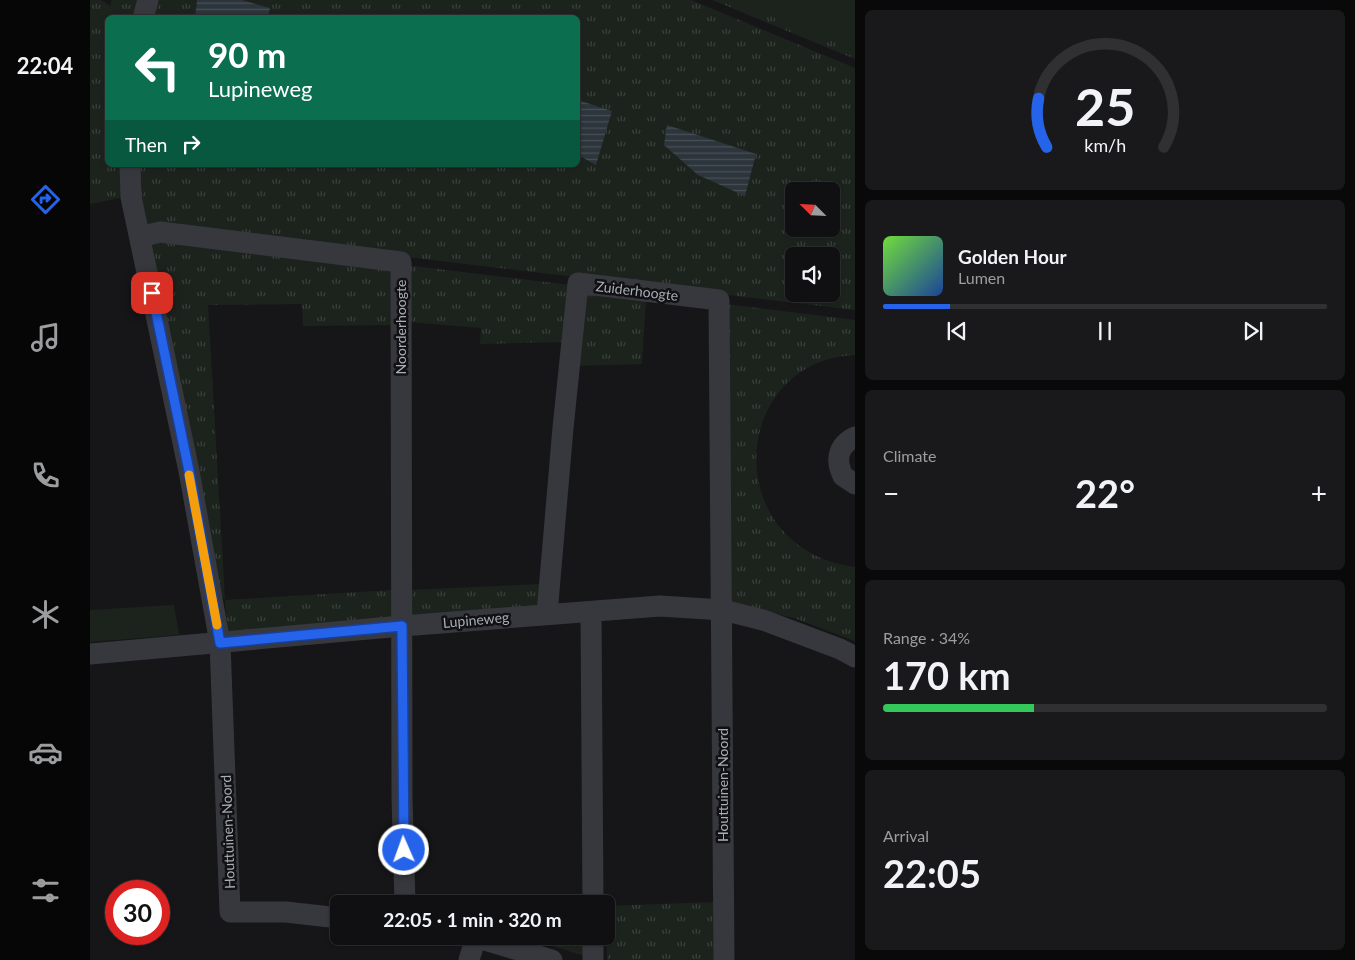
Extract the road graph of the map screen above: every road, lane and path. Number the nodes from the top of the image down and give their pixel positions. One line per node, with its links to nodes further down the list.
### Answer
1 (148, 0): 2 (street)
2 (144, 15)
3 (130, 167): 4 (street)
4 (140, 237): 10 (street, Noorderhoogte); 11 (street)
5 (855, 438): 6 (street)
6 (855, 484)
7 (723, 610): 8 (street, Lupineweg); 9 (street, Zuiderhoogte); 13 (street, Lupineweg); 23 (street, Houttuinen-Noord)
8 (591, 612): 9 (street, Lupineweg); 15 (street)
9 (547, 614): 10 (street, Lupineweg)
10 (402, 626): 11 (street, Lupineweg); 14 (street)
11 (220, 643): 12 (street, Lupineweg); 16 (street, Houttuinen-Noord)
12 (90, 654)
13 (855, 657)
14 (405, 895)
15 (593, 895)
16 (330, 917)
17 (472, 945): 20 (street)
18 (500, 945): 21 (street)
19 (593, 945): 22 (street)
20 (469, 960)
21 (552, 960)
22 (593, 960)
23 (724, 960)

